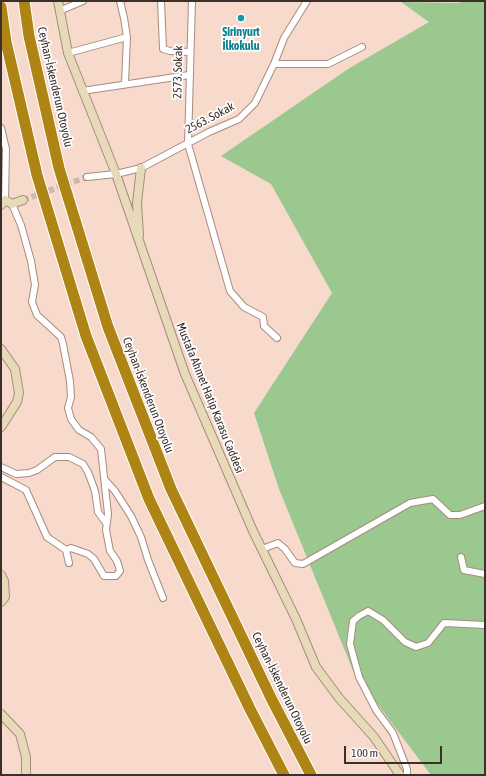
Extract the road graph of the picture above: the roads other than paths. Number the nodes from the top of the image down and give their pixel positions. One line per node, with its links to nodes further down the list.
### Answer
1 (24, 1): 47 (highway, Ceyhan-İskenderun Otoyolu)
2 (58, 1): 9 (street, Mustafa Ahmet Hatip Karasu Caddesi)
3 (83, 1): 9 (street)
4 (120, 1): 10 (street)
5 (161, 1): 12 (street)
6 (192, 1): 12 (street, 2573. Sokak)
7 (307, 1): 14 (street, 2563. Sokak)
8 (1, 7): 46 (highway)
9 (59, 11): 13 (street, Mustafa Ahmet Hatip Karasu Caddesi)
10 (127, 37): 13 (street); 16 (street)
11 (362, 47): 14 (street)
12 (189, 52): 15 (street, 2573. Sokak)
13 (68, 53): 17 (street, Mustafa Ahmet Hatip Karasu Caddesi)
14 (274, 64): 19 (street, 2563. Sokak)
15 (189, 75): 16 (street); 19 (street, 2573. Sokak)
16 (125, 83): 17 (street)
17 (82, 91): 21 (street, Mustafa Ahmet Hatip Karasu Caddesi)
18 (1, 128): 24 (street)
19 (188, 144): 20 (street, 2563. Sokak); 26 (street, 2573. Sokak)
20 (141, 168): 21 (street, 2563. Sokak); 25 (street)
21 (116, 174): 22 (street, 2563. Sokak); 25 (street, Mustafa Ahmet Hatip Karasu Caddesi)
22 (87, 177)
23 (23, 200): 24 (street)
24 (6, 203): 31 (street)
25 (141, 250): 34 (street, Mustafa Ahmet Hatip Karasu Caddesi)
26 (277, 338)
27 (1, 349): 28 (street)
28 (1, 427)
29 (1, 467): 33 (street)
30 (1, 477): 35 (street)
31 (105, 480): 33 (street); 40 (street)
32 (485, 506): 34 (street)
33 (106, 523): 35 (street)
34 (262, 549): 44 (street, Mustafa Ahmet Hatip Karasu Caddesi)
35 (66, 550): 37 (street)
36 (461, 557): 38 (street)
37 (69, 563)
38 (485, 574)
39 (1, 575): 41 (street)
40 (163, 598)
41 (1, 602)
42 (485, 625): 44 (street)
43 (1, 714): 45 (street)
44 (406, 774)
45 (26, 775)
46 (284, 775)
47 (311, 775)

